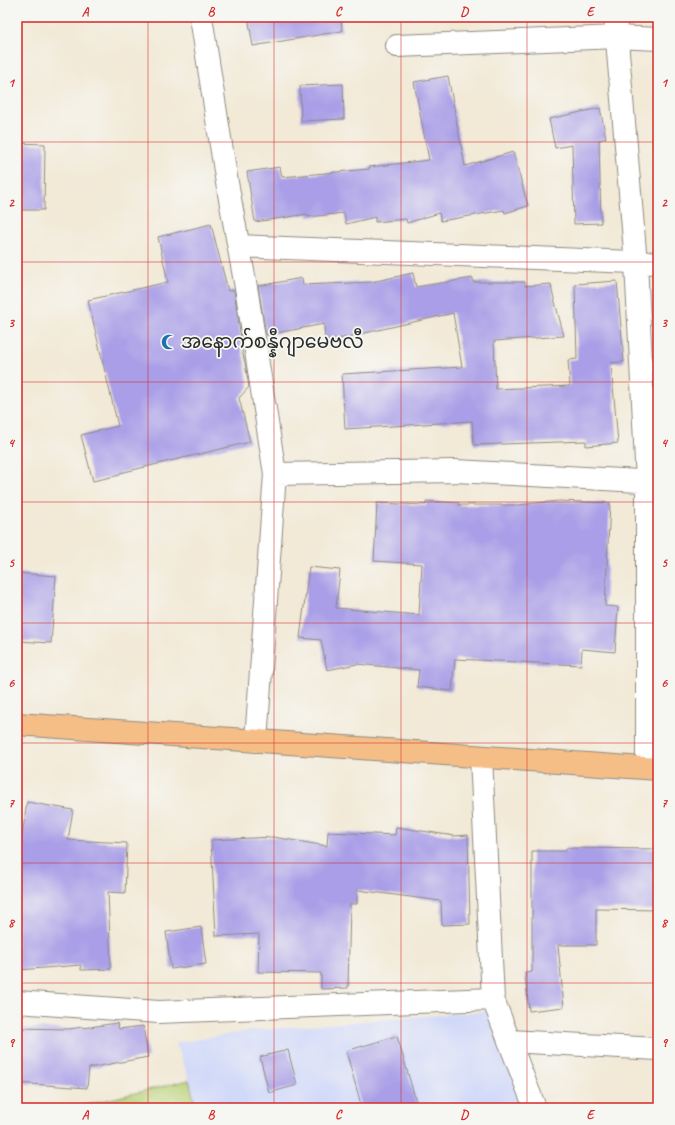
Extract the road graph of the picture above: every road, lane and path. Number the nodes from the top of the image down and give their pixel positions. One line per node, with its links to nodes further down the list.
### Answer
1 (201, 17): 5 (street)
2 (616, 27): 3 (street); 4 (street); 6 (street)
3 (658, 39)
4 (397, 46)
5 (239, 246): 6 (street); 8 (street)
6 (636, 263): 7 (street); 9 (street)
7 (658, 263)
8 (275, 474): 9 (street); 11 (street)
9 (652, 482): 13 (street)
10 (17, 724): 11 (main road)
11 (256, 741): 12 (main road)
12 (480, 757): 13 (main road); 14 (street)
13 (653, 768)
14 (493, 999): 15 (street); 16 (street)
15 (17, 1002)
16 (509, 1040): 17 (street); 18 (street)
17 (658, 1049)
18 (535, 1108)

